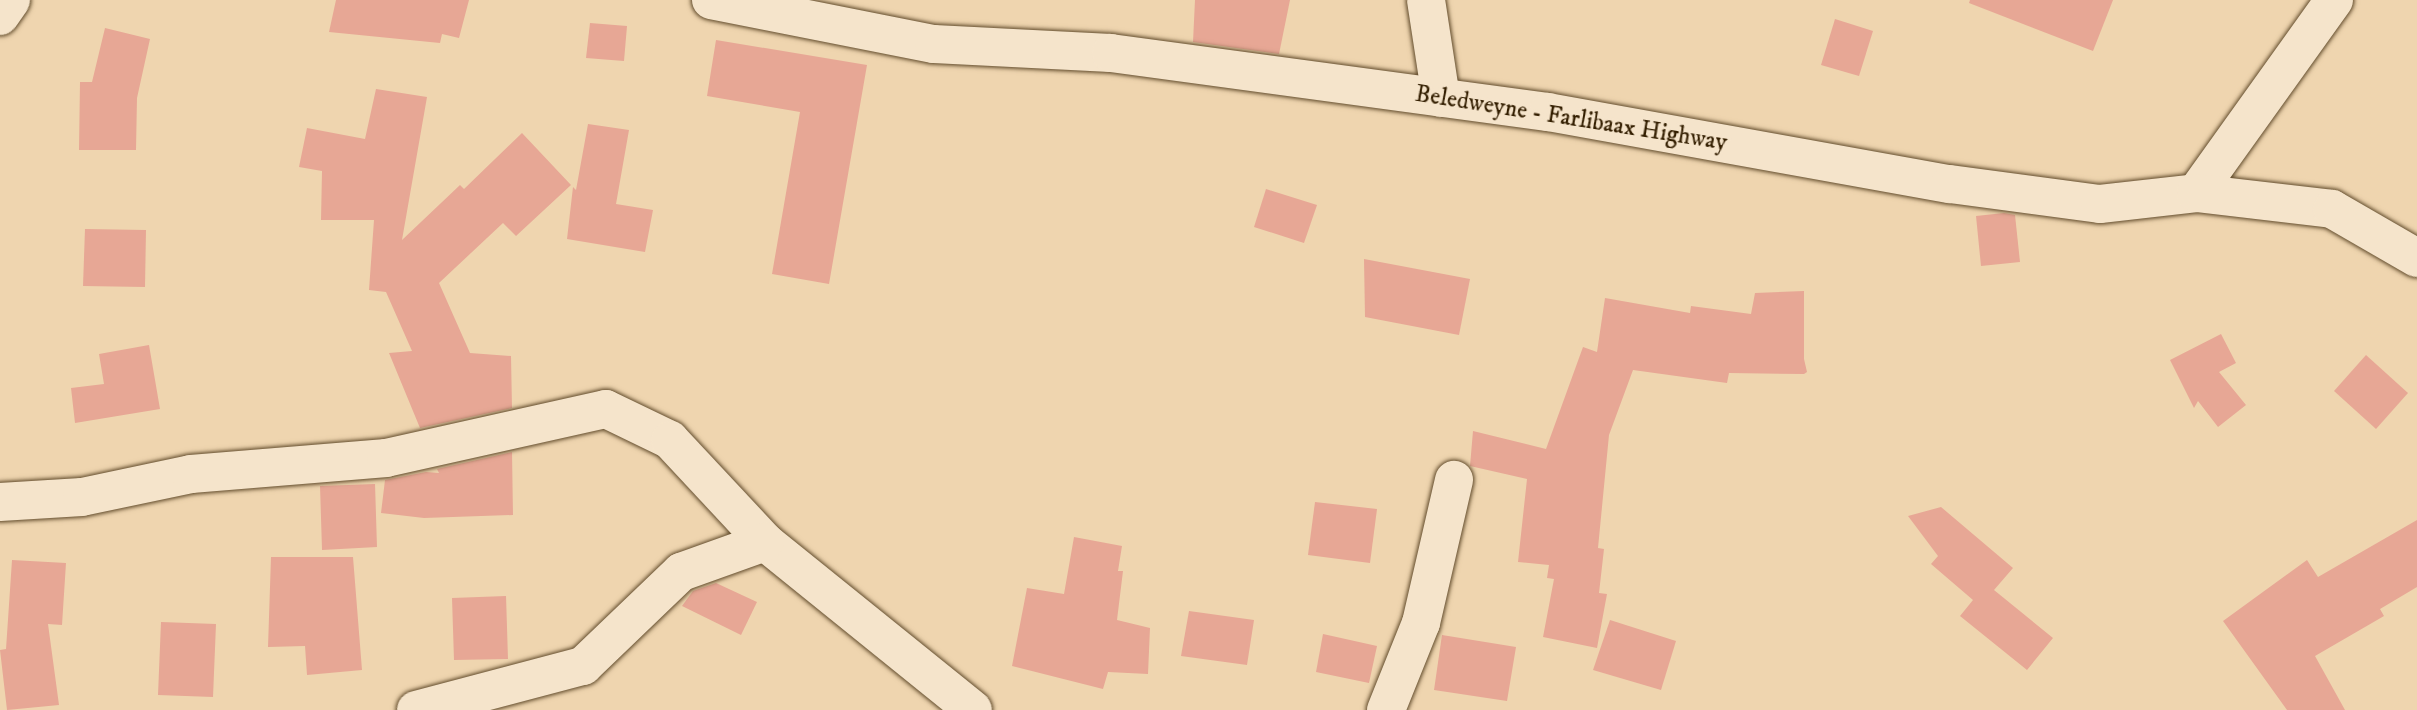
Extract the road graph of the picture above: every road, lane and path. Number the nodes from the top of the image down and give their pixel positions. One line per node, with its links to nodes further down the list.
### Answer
1 (11, 0): 5 (street)
2 (711, 0): 6 (street, Beledweyne - Farlibaax Highway)
3 (1426, 0): 6 (street)
4 (2334, 0): 7 (street)
5 (0, 16)
6 (1441, 98): 7 (street, Beledweyne - Farlibaax Highway)
7 (2196, 193): 8 (street, Beledweyne - Farlibaax Highway)
8 (2417, 258)
9 (1454, 480): 14 (street)
10 (0, 502): 11 (street)
11 (765, 542): 12 (street); 13 (street)
12 (416, 710)
13 (973, 710)
14 (1386, 710)

